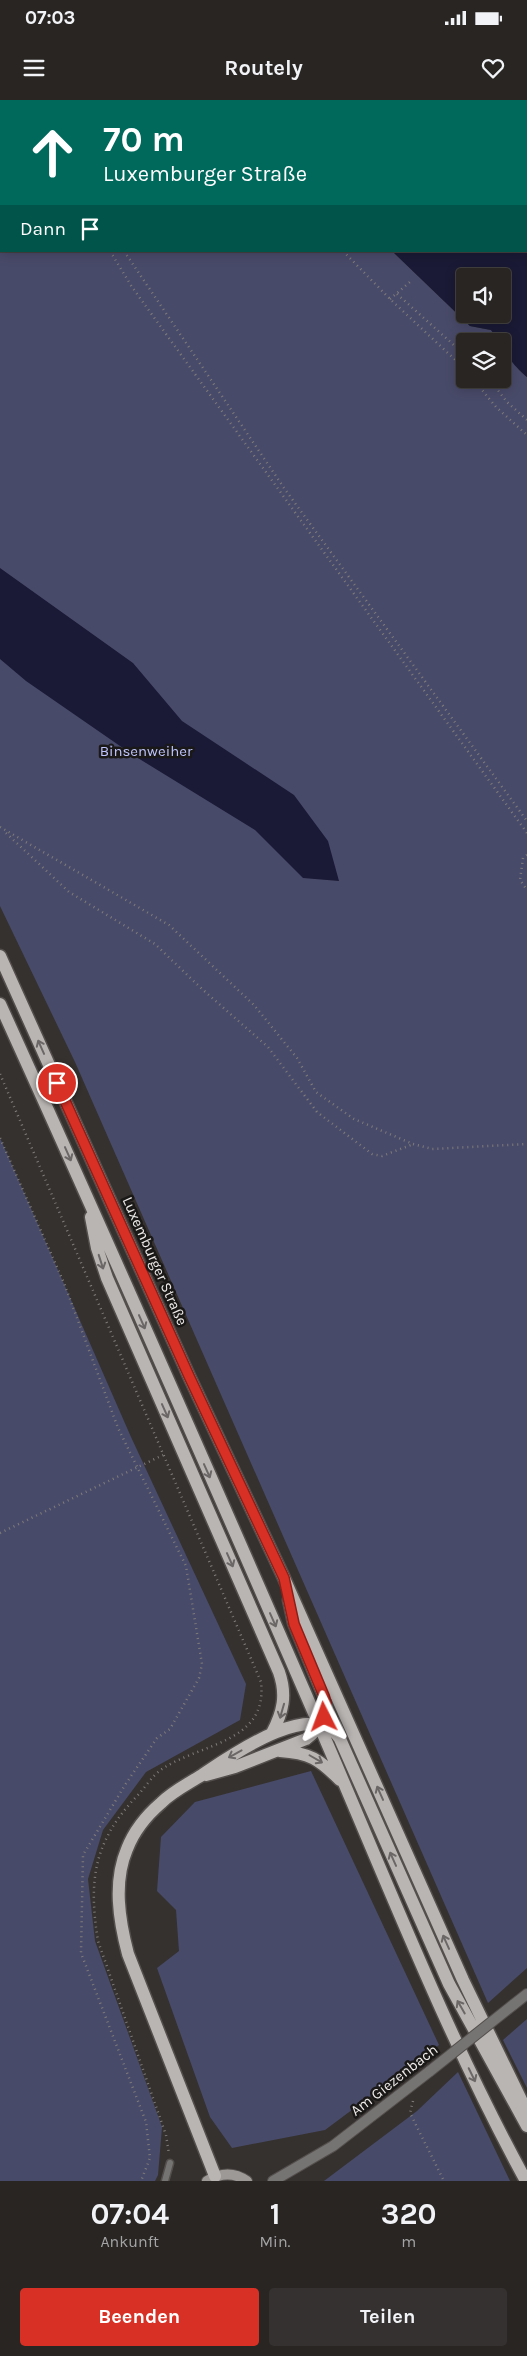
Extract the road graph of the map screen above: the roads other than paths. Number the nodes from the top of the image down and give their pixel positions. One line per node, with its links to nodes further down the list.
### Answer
1 (0, 956): 4 (main road, Luxemburger Straße, one-way to 1)
2 (0, 1004): 3 (main road, one-way to 3)
3 (87, 1197): 5 (main road, one-way to 5); 6 (main road, one-way to 6)
4 (284, 1578): 5 (main road); 11 (main road, one-way to 4)
5 (320, 1725): 6 (main road); 7 (main road); 9 (main road); 12 (main road, one-way to 5)
6 (272, 1733): 8 (main road, one-way to 8)
7 (277, 1751): 8 (main road); 9 (main road, one-way to 9)
8 (200, 1776): 14 (main road)
9 (346, 1786): 18 (main road, one-way to 18)
10 (527, 1994): 17 (street, Am Giezenbach, bridge)
11 (527, 2112)
12 (527, 2126)
13 (170, 2163): 15 (lane)
14 (211, 2178): 16 (main road)
15 (165, 2181)
16 (247, 2181)
17 (273, 2181)
18 (526, 2181)

